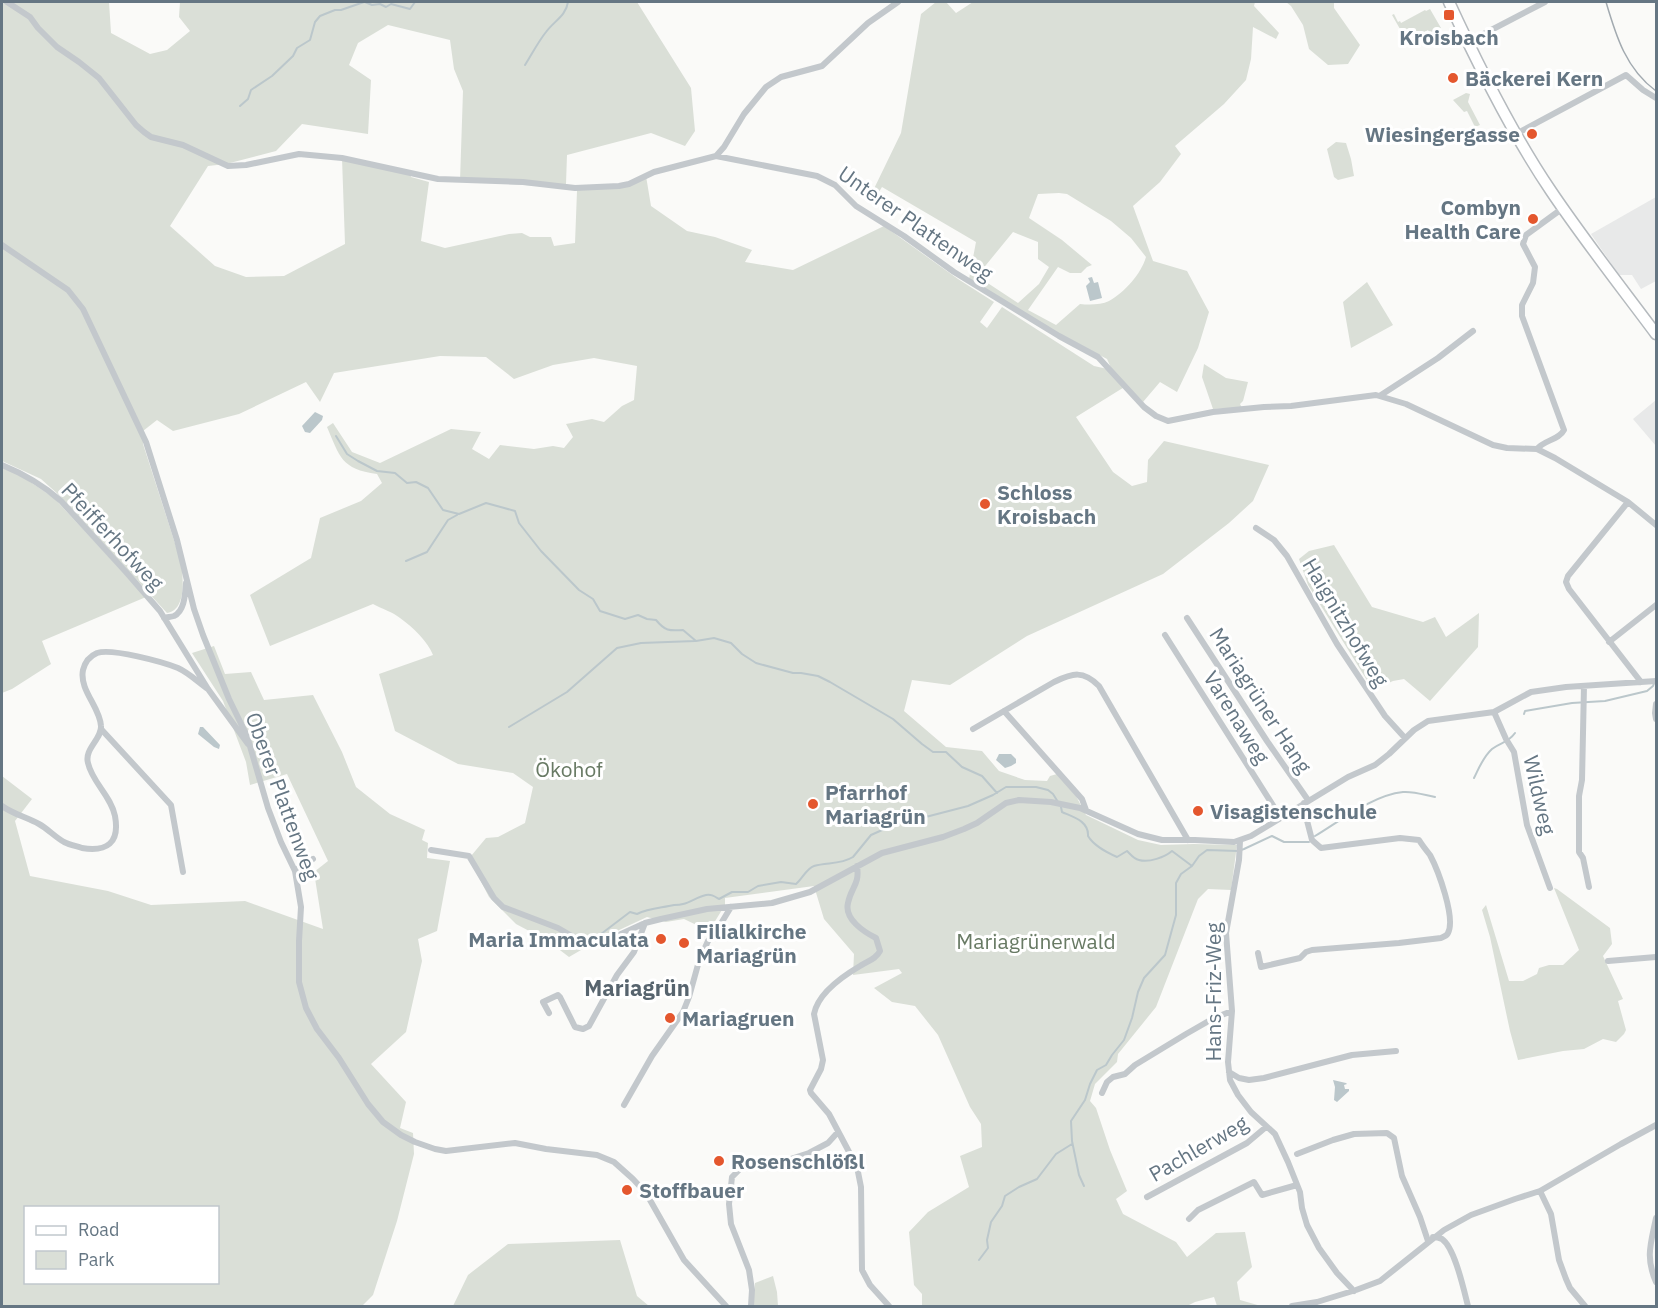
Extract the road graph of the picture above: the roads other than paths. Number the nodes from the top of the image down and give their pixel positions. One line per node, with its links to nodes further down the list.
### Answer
1 (7, 2): 8 (street, Unterer Plattenweg)
2 (898, 2): 8 (street)
3 (1449, 2): 5 (main road)
4 (1545, 2): 5 (street)
5 (1468, 40): 7 (main road)
6 (1656, 98): 7 (street)
7 (1516, 134): 9 (main road)
8 (716, 156): 13 (street, Unterer Plattenweg)
9 (1563, 208): 12 (main road); 14 (street)
10 (2, 246): 19 (street, Oberer Plattenweg)
11 (1473, 331): 13 (street)
12 (1656, 334)
13 (1381, 395): 14 (street, Unterer Plattenweg)
14 (1537, 449): 16 (street, Unterer Plattenweg)
15 (2, 465): 21 (street, Pfeifferhofweg)
16 (1628, 502): 17 (street, Unterer Plattenweg); 24 (street)
17 (1656, 525)
18 (1256, 528): 35 (street, Haignitzhofweg)
19 (187, 577): 21 (street, Pfeifferhofweg); 36 (street, Oberer Plattenweg)
20 (1656, 605): 24 (street)
21 (164, 618): 28 (street, Pfeifferhofweg)
22 (1187, 618): 37 (street, Mariagrüner Hang)
23 (1165, 635): 40 (street, Varenaweg)
24 (1610, 642): 26 (street)
25 (1654, 681): 26 (street)
26 (1641, 682): 27 (street)
27 (1584, 686): 31 (street); 48 (street)
28 (208, 689): 33 (street); 36 (street, Pfeifferhofweg)
29 (1656, 704): 32 (street)
30 (1004, 711): 34 (street); 39 (street); 41 (street)
31 (1494, 712): 35 (street); 49 (street, Wildweg)
32 (1656, 718)
33 (101, 729): 38 (street); 47 (street)
34 (973, 729)
35 (1405, 738): 37 (street)
36 (250, 747): 46 (street, Oberer Plattenweg)
37 (1306, 802): 40 (street); 52 (street)
38 (2, 806)
39 (1086, 810): 41 (street); 45 (street)
40 (1281, 818): 42 (street)
41 (1188, 840): 42 (street)
42 (1240, 846): 55 (street, Hans-Friz-Weg)
43 (431, 850): 51 (street)
44 (313, 859): 46 (street)
45 (857, 867): 50 (street); 63 (street)
46 (295, 871): 73 (street, Oberer Plattenweg)
47 (183, 872)
48 (1589, 887)
49 (1550, 888)
50 (731, 907): 51 (street); 60 (street)
51 (645, 924): 56 (street)
52 (1258, 953)
53 (1656, 957): 54 (street)
54 (1608, 961)
55 (1232, 1011): 58 (street, Hans-Friz-Weg); 59 (street)
56 (549, 1013)
57 (1396, 1051): 58 (street, Hans-Friz-Weg)
58 (1229, 1072): 62 (street, Hans-Friz-Weg)
59 (1102, 1094)
60 (624, 1105)
61 (1656, 1125): 66 (street)
62 (1266, 1126): 65 (street, Hans-Friz-Weg); 67 (street, Pachlerweg)
63 (838, 1132): 74 (street); 75 (street)
64 (1297, 1154): 70 (street)
65 (1297, 1185): 69 (street); 72 (street, Hans-Friz-Weg)
66 (1540, 1191): 70 (street); 78 (street)
67 (1147, 1197)
68 (1656, 1218): 71 (street)
69 (1189, 1219)
70 (1430, 1239): 72 (street); 77 (street)
71 (1656, 1282)
72 (1354, 1291): 76 (street)
73 (726, 1306)
74 (751, 1306)
75 (889, 1306)
76 (1292, 1306)
77 (1468, 1306)
78 (1585, 1306)

